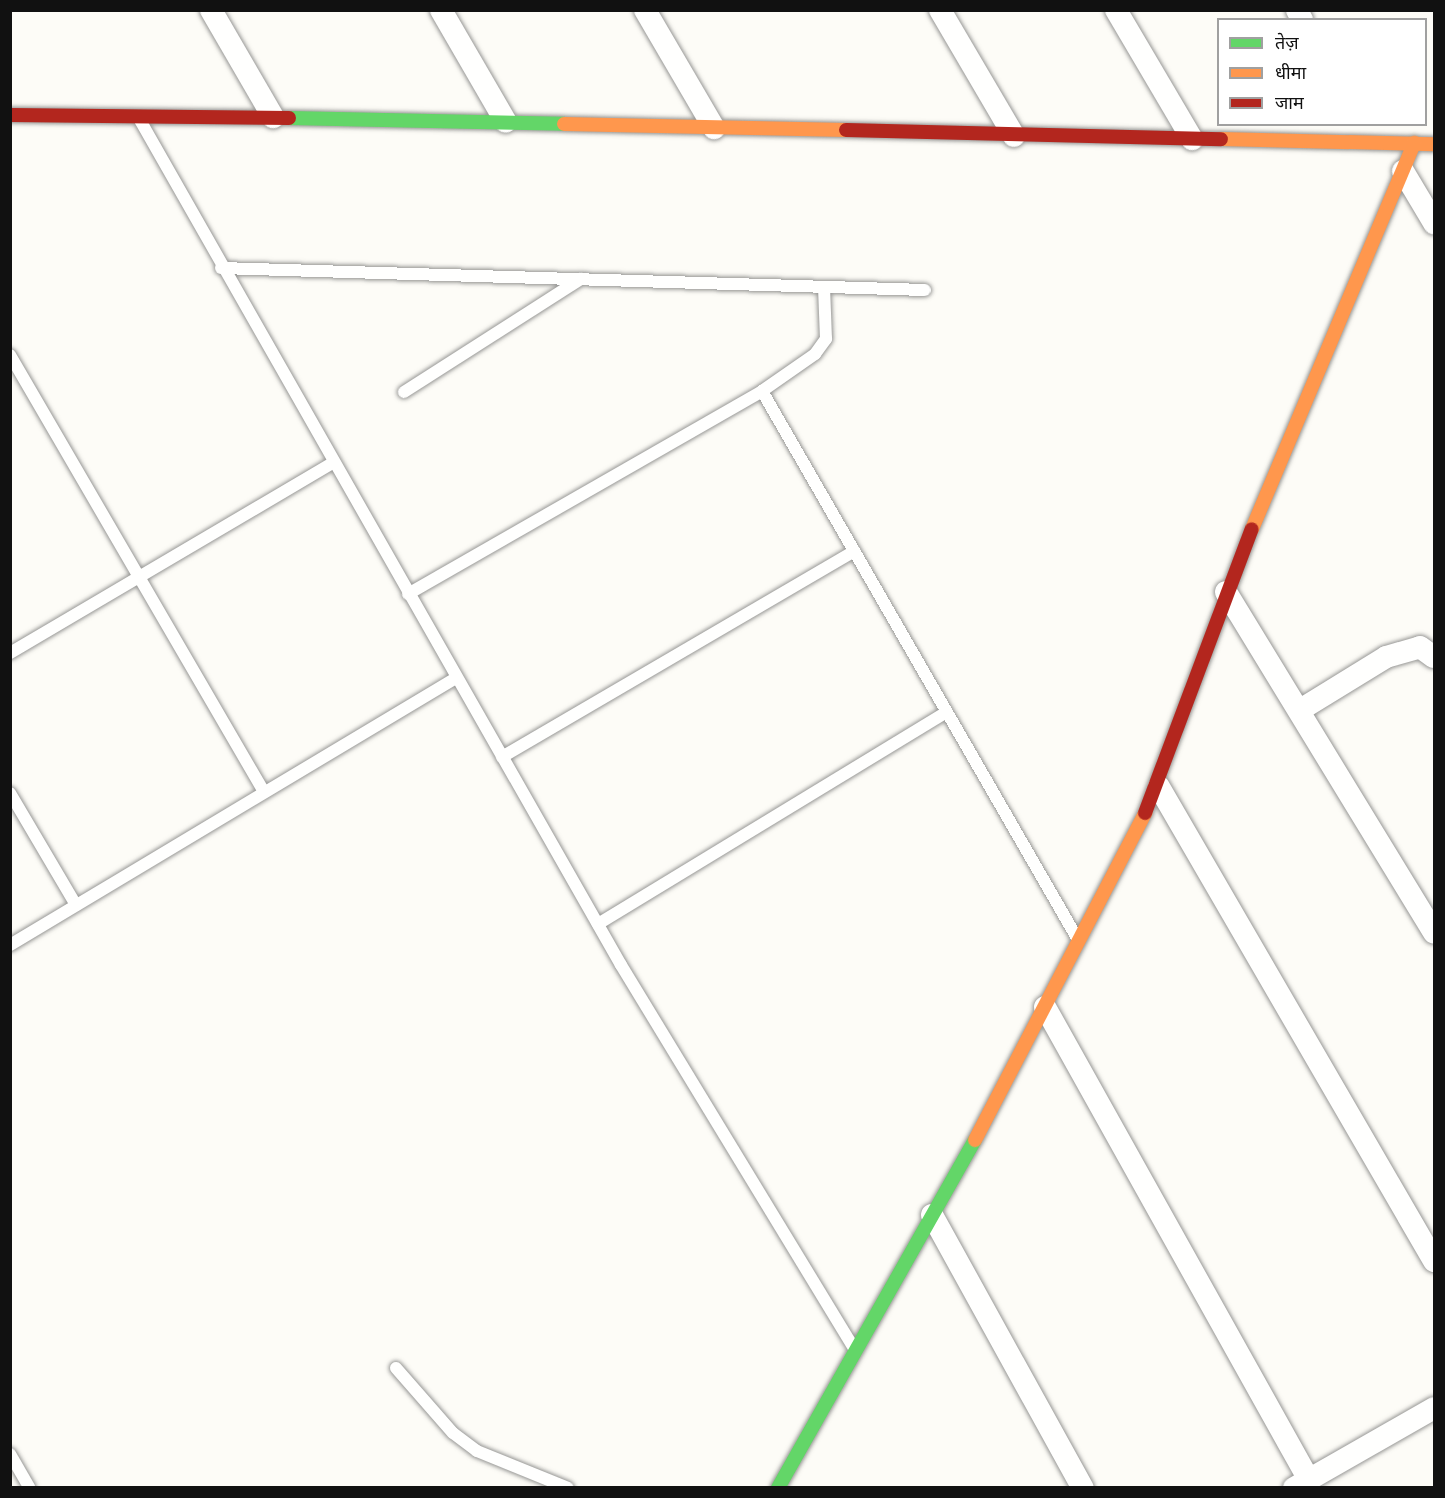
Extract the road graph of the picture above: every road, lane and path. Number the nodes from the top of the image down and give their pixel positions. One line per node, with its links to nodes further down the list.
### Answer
1 (211, 10): 8 (street)
2 (441, 10): 9 (street)
3 (645, 10): 10 (street)
4 (940, 10): 12 (street)
5 (1116, 10): 13 (street)
6 (10, 115): 7 (street)
7 (138, 116): 8 (street); 18 (lane)
8 (273, 117): 9 (street)
9 (506, 122): 10 (street)
10 (714, 128): 12 (street)
11 (1370, 134): 13 (street); 14 (street)
12 (1014, 136): 13 (street)
13 (1192, 139)
14 (1414, 143): 15 (street); 16 (street)
15 (1434, 144)
16 (1403, 171): 17 (street); 28 (street)
17 (1434, 224)
18 (221, 268): 19 (lane); 25 (lane)
19 (581, 279): 20 (lane); 24 (lane)
20 (824, 287): 21 (lane); 23 (lane)
21 (925, 290)
22 (10, 355): 27 (lane)
23 (762, 391): 26 (lane); 29 (lane)
24 (404, 392)
25 (332, 462): 27 (lane); 29 (lane)
26 (854, 551): 34 (lane); 35 (lane)
27 (139, 577): 30 (lane); 37 (lane)
28 (1226, 592): 33 (street); 36 (street)
29 (408, 594): 32 (lane)
30 (10, 653)
31 (1434, 657): 33 (street)
32 (456, 678): 35 (lane); 37 (lane)
33 (1300, 710): 41 (street)
34 (947, 712): 40 (lane); 42 (lane)
35 (502, 757): 40 (lane)
36 (1159, 787): 42 (street); 46 (street)
37 (264, 792): 39 (lane)
38 (10, 793): 39 (lane)
39 (76, 905): 43 (lane)
40 (597, 924): 47 (lane)
41 (1434, 933)
42 (1079, 942): 44 (street)
43 (10, 945)
44 (1045, 1006): 45 (street); 51 (street)
45 (932, 1215): 47 (street); 55 (street)
46 (1434, 1261)
47 (855, 1352): 54 (street)
48 (396, 1368): 53 (lane)
49 (1434, 1408): 51 (street)
50 (10, 1454): 52 (lane)
51 (1302, 1484)
52 (30, 1488)
53 (568, 1488)
54 (778, 1488)
55 (1083, 1488)

